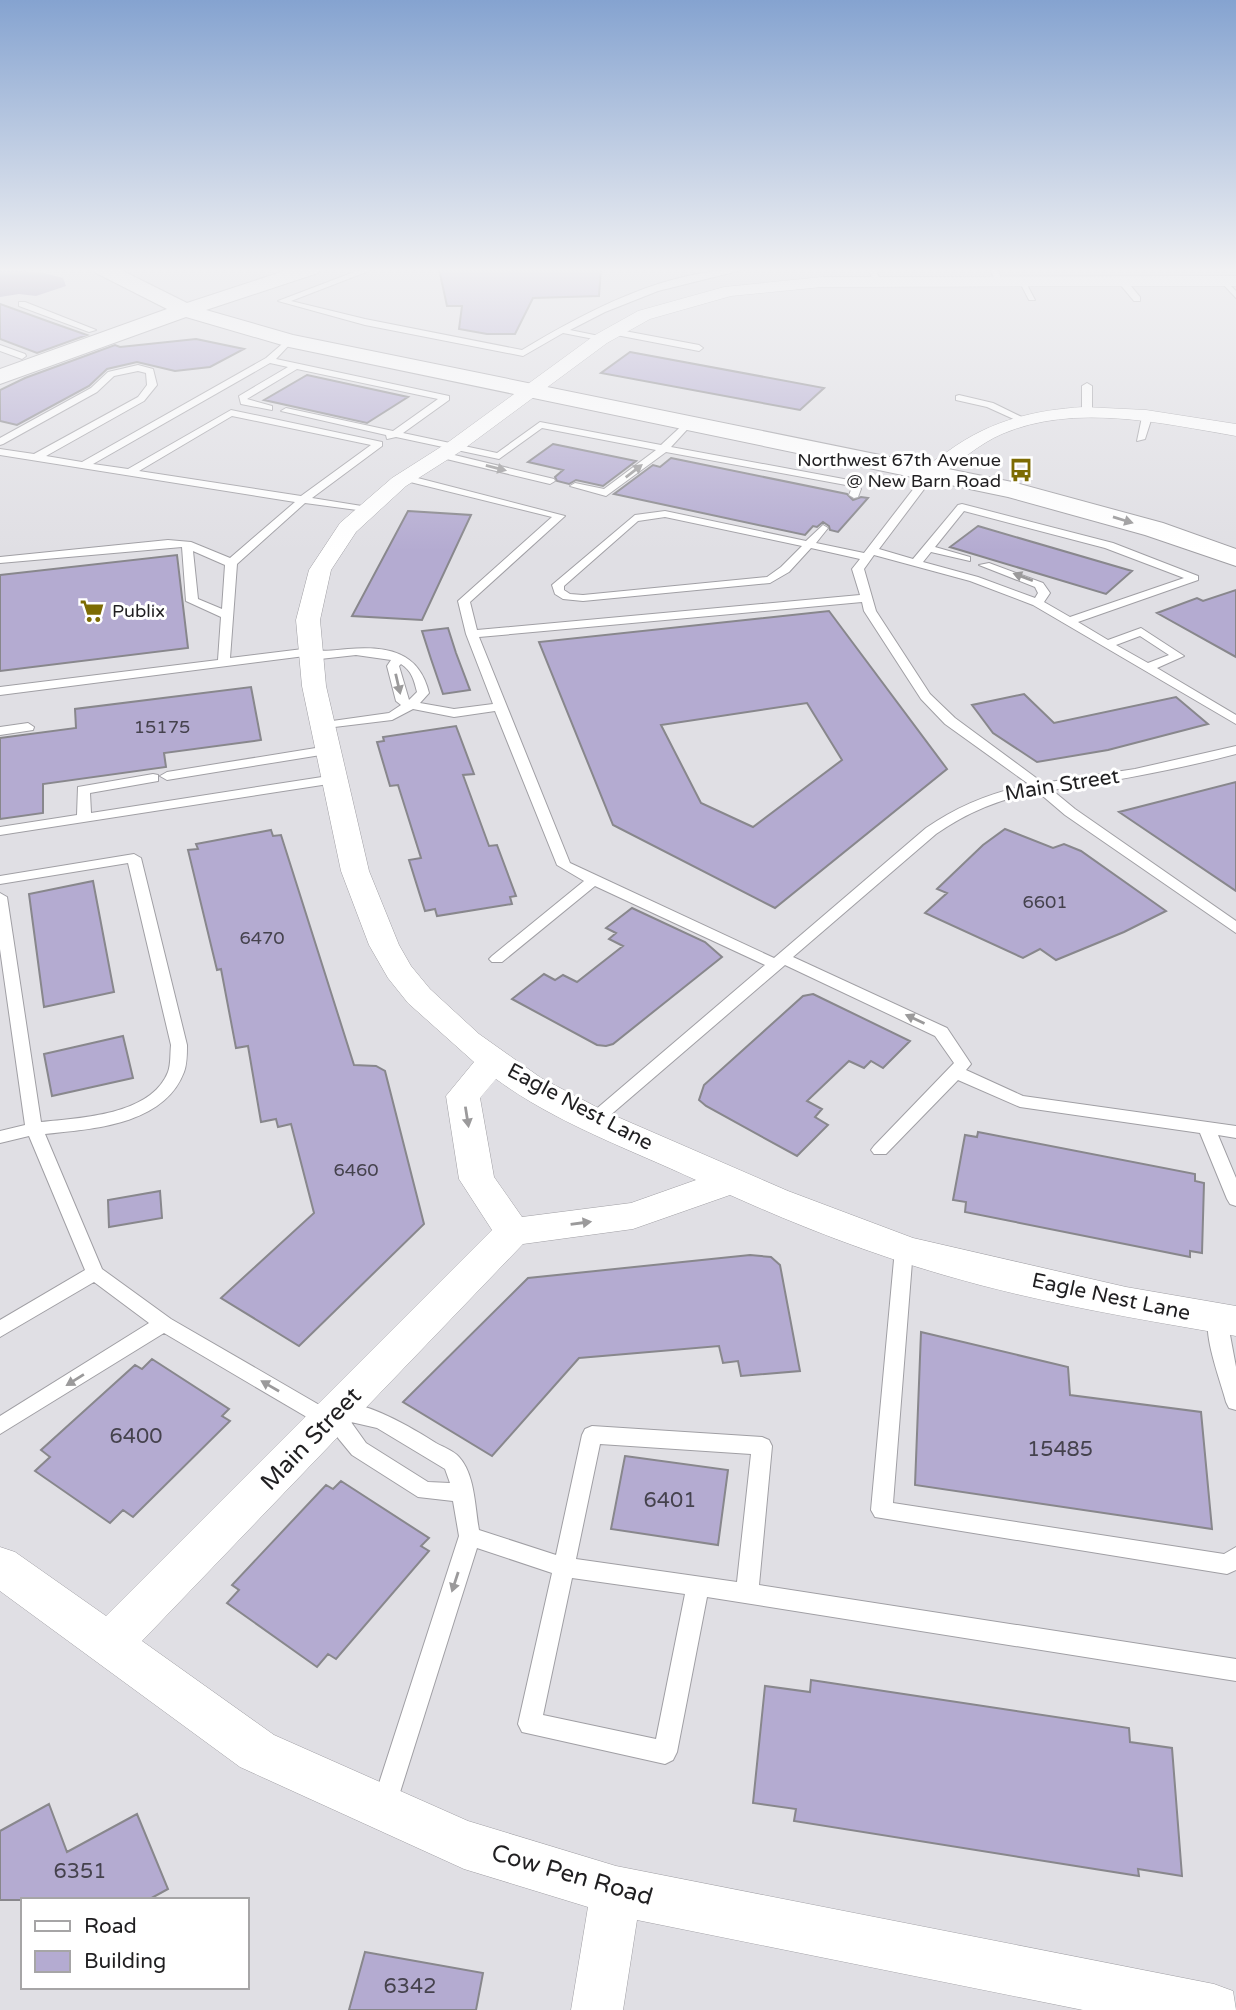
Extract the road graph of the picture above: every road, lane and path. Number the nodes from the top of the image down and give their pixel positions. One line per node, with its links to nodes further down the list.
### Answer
1 (35, 363): 8 (main road)
2 (264, 363): 27 (lane)
3 (285, 363): 7 (lane)
4 (416, 363): 9 (main road)
5 (449, 363): 9 (main road)
6 (569, 363): 9 (street, Eagle Nest Lane)
7 (297, 365): 12 (lane); 19 (lane)
8 (0, 377)
9 (539, 384): 17 (main road); 24 (street, Eagle Nest Lane); 28 (main road)
10 (1087, 386): 14 (lane)
11 (959, 398): 16 (lane)
12 (269, 408)
13 (286, 411): 19 (lane)
14 (1087, 413): 15 (street); 16 (street)
15 (1147, 417): 18 (street); 20 (lane)
16 (1023, 420): 28 (street)
17 (689, 422): 23 (lane); 28 (main road)
18 (1236, 430)
19 (393, 435): 22 (lane); 24 (lane)
20 (1140, 439)
21 (0, 442): 26 (lane)
22 (379, 444): 29 (lane); 34 (lane)
23 (663, 449): 24 (lane); 32 (lane, one-way to 23); 33 (lane)
24 (448, 451): 30 (street, Eagle Nest Lane); 31 (lane, one-way to 31)
25 (0, 452): 26 (lane)
26 (37, 457): 27 (lane)
27 (85, 464): 29 (lane)
28 (941, 466): 37 (main road); 41 (lane); 42 (main road, one-way to 42)
29 (132, 471): 34 (lane)
30 (406, 478): 35 (street, Eagle Nest Lane); 52 (lane)
31 (550, 481)
32 (575, 486)
33 (854, 495)
34 (303, 500): 35 (lane); 45 (lane)
35 (368, 510): 54 (street, Eagle Nest Lane)
36 (823, 528): 39 (lane)
37 (1236, 536)
38 (187, 544): 44 (lane); 45 (lane); 50 (lane)
39 (808, 545): 39 (lane); 41 (lane)
40 (928, 548): 43 (lane); 46 (lane); 51 (lane)
41 (869, 554): 46 (lane); 48 (lane)
42 (1236, 558)
43 (967, 559)
44 (0, 560)
45 (231, 562): 50 (lane)
46 (916, 563): 49 (lane)
47 (985, 565): 49 (lane, one-way to 47)
48 (864, 598): 52 (lane); 67 (lane)
49 (1037, 603): 51 (lane)
50 (227, 615): 56 (lane)
51 (1070, 621): 53 (lane)
52 (472, 634): 60 (lane)
53 (1107, 644): 57 (lane); 57 (lane)
54 (311, 654): 55 (lane); 56 (lane); 64 (street, Eagle Nest Lane)
55 (399, 659): 59 (lane, one-way to 59); 59 (lane)
56 (223, 664): 58 (lane)
57 (1147, 668): 61 (lane)
58 (0, 691)
59 (411, 705): 60 (lane); 64 (lane)
60 (500, 707): 71 (lane)
61 (1236, 720)
62 (28, 727): 63 (lane)
63 (0, 731)
64 (326, 738): 66 (street, Eagle Nest Lane); 68 (lane)
65 (1236, 750): 67 (lane, Main Street)
66 (335, 779): 68 (lane); 76 (street, Eagle Nest Lane)
67 (1041, 788): 73 (lane); 75 (lane, Main Street)
68 (84, 819): 69 (lane)
69 (0, 831)
70 (0, 880): 80 (lane)
71 (594, 880): 74 (lane); 75 (lane)
72 (0, 897): 80 (lane)
73 (1236, 928)
74 (497, 959)
75 (780, 962): 77 (lane, one-way to 75); 78 (lane, Main Street)
76 (493, 1061): 78 (street, Eagle Nest Lane); 86 (street, one-way to 86)
77 (959, 1068): 79 (lane); 83 (lane)
78 (594, 1119): 84 (street, Eagle Nest Lane)
79 (1206, 1127): 81 (lane); 85 (lane)
80 (34, 1129): 82 (lane); 88 (lane)
81 (1236, 1132)
82 (0, 1137)
83 (880, 1150)
84 (731, 1181): 86 (street, one-way to 84); 87 (street, Eagle Nest Lane)
85 (1236, 1199)
86 (513, 1232): 93 (street, Main Street)
87 (904, 1249): 89 (street, Eagle Nest Lane); 97 (lane)
88 (95, 1273): 90 (lane); 91 (lane)
89 (1226, 1320): 92 (lane)
90 (164, 1324): 93 (lane, one-way to 90); 94 (lane, one-way to 94)
91 (0, 1329)
92 (1236, 1402)
93 (333, 1416): 95 (lane); 95 (lane); 102 (street, Main Street)
94 (0, 1426)
95 (462, 1492): 96 (lane)
96 (470, 1536): 99 (lane); 104 (lane, one-way to 104)
97 (1236, 1557)
98 (0, 1566): 102 (street, Cow Pen Road)
99 (563, 1567): 100 (lane); 100 (lane); 101 (lane)
100 (698, 1586): 101 (lane)
101 (747, 1593): 103 (lane)
102 (108, 1645): 104 (street, Cow Pen Road)
103 (1236, 1670)
104 (383, 1808): 105 (street, Cow Pen Road)
105 (616, 1891): 106 (street); 107 (street, Cow Pen Road)
106 (597, 2010)
107 (1214, 2010)

